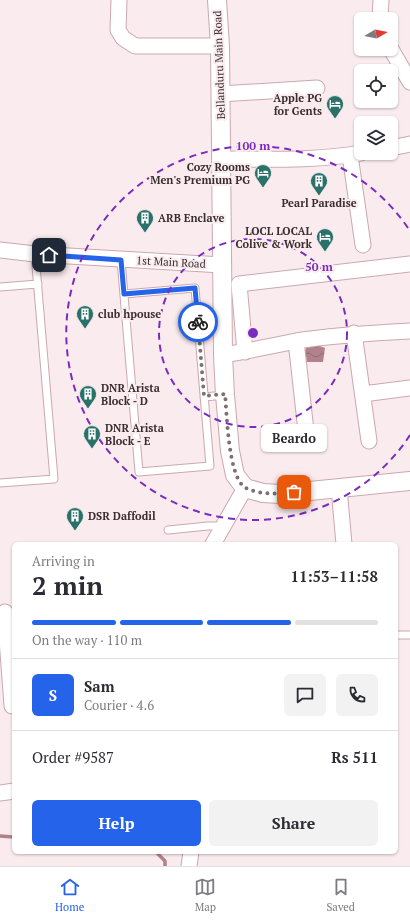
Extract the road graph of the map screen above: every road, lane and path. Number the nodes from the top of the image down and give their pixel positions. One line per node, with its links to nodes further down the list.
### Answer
1 (119, 0): 5 (street)
2 (216, 0): 5 (street, Bellanduru Main Road)
3 (381, 0): 4 (street)
4 (380, 12)
5 (220, 46): 9 (street, Bellanduru Main Road)
6 (395, 56): 7 (street)
7 (410, 82)
8 (317, 88): 9 (street)
9 (220, 94): 13 (street, Bellanduru Main Road)
10 (410, 144): 11 (street)
11 (398, 147)
12 (354, 154): 13 (street)
13 (222, 159): 20 (street, Bellanduru Main Road)
14 (355, 160): 15 (street)
15 (362, 245)
16 (0, 250): 17 (street, 1st Main Road)
17 (35, 254): 18 (street, 1st Main Road); 21 (lane)
18 (121, 260): 20 (street, 1st Main Road); 23 (lane)
19 (410, 264): 27 (street)
20 (222, 265): 28 (street, Bellanduru Main Road)
21 (38, 284): 22 (lane); 36 (lane)
22 (0, 287)
23 (124, 294): 32 (lane); 32 (lane)
24 (410, 331): 25 (street)
25 (354, 333): 26 (street); 31 (street)
26 (296, 341): 27 (street); 33 (street)
27 (244, 352): 28 (street)
28 (223, 355): 30 (street, Bellanduru Main Road)
29 (410, 388): 31 (street)
30 (225, 394): 32 (lane); 37 (street, Bellanduru Main Road)
31 (363, 394): 34 (street)
32 (204, 396)
33 (307, 440)
34 (369, 440)
35 (410, 481): 38 (street)
36 (0, 483)
37 (245, 488): 38 (street); 39 (street)
38 (339, 488): 42 (street)
39 (223, 526): 40 (lane); 41 (street)
40 (168, 530)
41 (214, 542)
42 (344, 542)
43 (6, 612): 46 (street)
44 (398, 635): 45 (lane)
45 (410, 635)
46 (12, 706)
47 (12, 791): 48 (street)
48 (0, 792)
49 (191, 854): 50 (street)
50 (189, 866)

